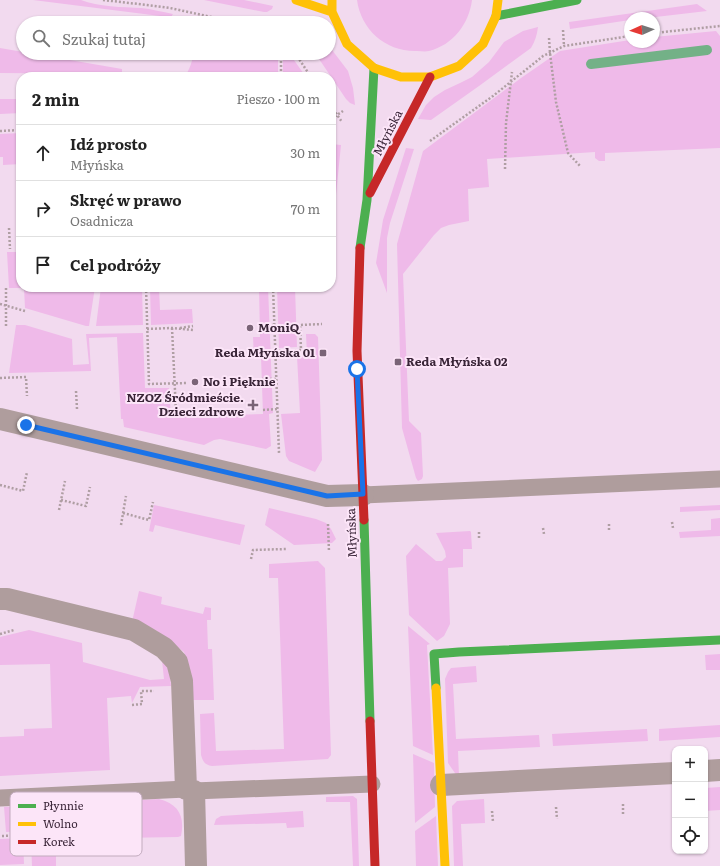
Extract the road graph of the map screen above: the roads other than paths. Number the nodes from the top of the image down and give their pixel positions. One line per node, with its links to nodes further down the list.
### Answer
1 (296, 0): 5 (street)
2 (332, 0): 5 (street)
3 (498, 0): 7 (street)
4 (577, 0): 7 (street)
5 (332, 12): 6 (street)
6 (334, 16)
7 (496, 16): 10 (street)
8 (336, 21): 9 (street)
9 (374, 68): 10 (street); 11 (street, Młyńska)
10 (430, 77): 11 (street, Młyńska)
11 (367, 200): 14 (street, Młyńska)
12 (0, 419): 14 (street)
13 (720, 479): 14 (lane)
14 (363, 494): 20 (street, Młyńska)
15 (0, 599): 22 (street)
16 (720, 640): 21 (street)
17 (720, 770): 18 (street)
18 (708, 771)
19 (672, 773): 21 (street)
20 (372, 784): 22 (lane); 27 (street, Młyńska)
21 (441, 785): 28 (street)
22 (190, 790): 23 (lane); 26 (street)
23 (142, 792)
24 (0, 798): 25 (lane)
25 (10, 798)
26 (196, 866)
27 (375, 866)
28 (446, 866)

